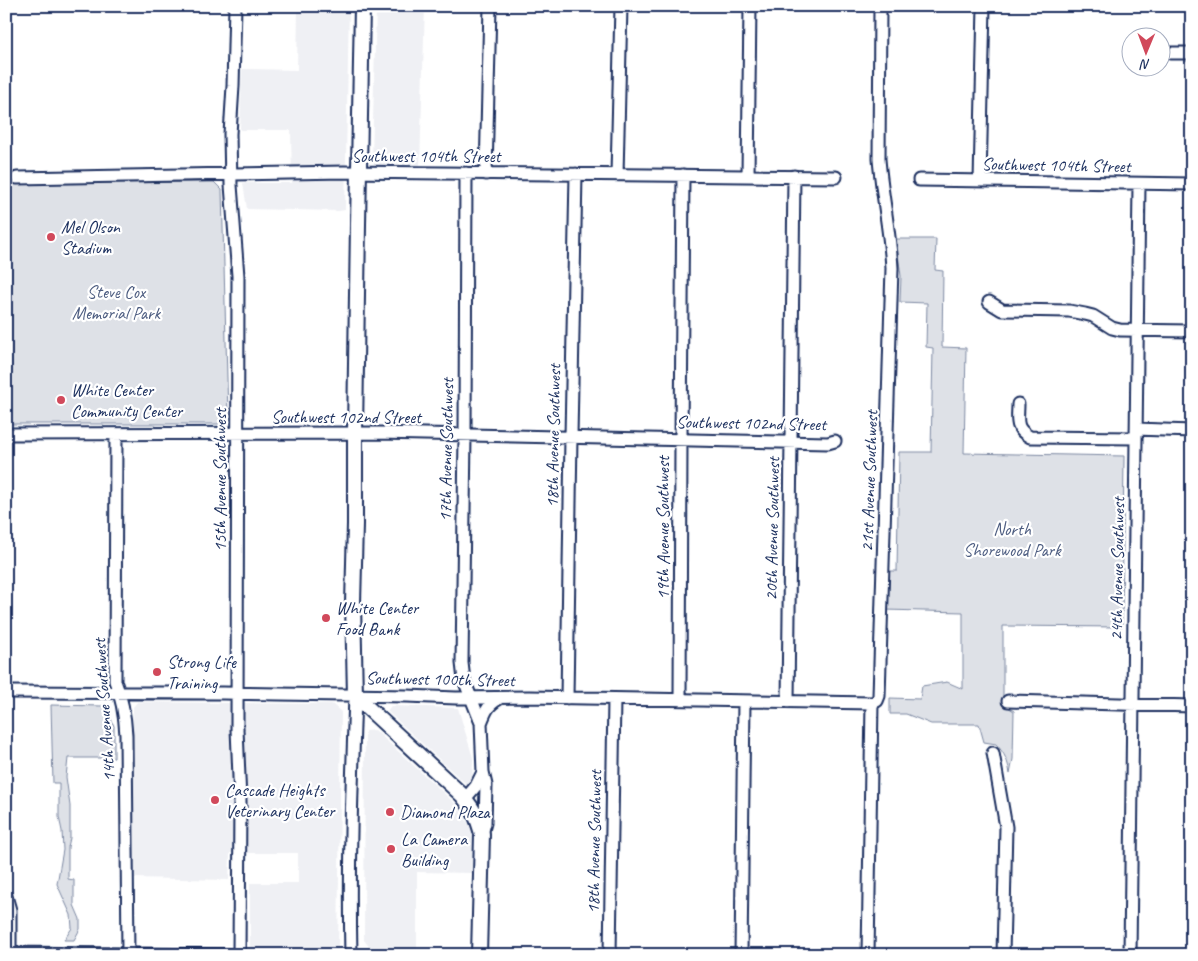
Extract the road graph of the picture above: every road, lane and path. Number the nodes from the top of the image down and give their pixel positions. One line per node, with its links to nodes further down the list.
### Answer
1 (235, 6): 12 (street, 15th Avenue Southwest)
2 (362, 6): 10 (main road)
3 (490, 6): 13 (street)
4 (621, 6): 15 (street)
5 (750, 6): 17 (street)
6 (880, 6): 52 (street, 21st Avenue Southwest)
7 (984, 6): 22 (street)
8 (1170, 53): 9 (street)
9 (1192, 53)
10 (359, 173): 11 (street, Southwest 104th Street); 12 (street, Southwest 104th Street); 30 (main road)
11 (466, 173): 13 (street, Southwest 104th Street); 35 (street, 17th Avenue Southwest)
12 (231, 174): 20 (street, Southwest 104th Street); 33 (street, 15th Avenue Southwest)
13 (486, 174): 14 (street, Southwest 104th Street)
14 (576, 174): 15 (street, Southwest 104th Street); 36 (street, 18th Avenue Southwest)
15 (617, 175): 16 (street, Southwest 104th Street)
16 (684, 175): 17 (street, Southwest 104th Street); 37 (street, 19th Avenue Southwest)
17 (748, 176): 18 (street, Southwest 104th Street)
18 (794, 176): 19 (street, Southwest 104th Street); 38 (street, 20th Avenue Southwest)
19 (836, 177)
20 (17, 178)
21 (919, 180): 22 (street, Southwest 104th Street)
22 (980, 181): 23 (street, Southwest 104th Street)
23 (1139, 184): 24 (street, Southwest 104th Street); 26 (street, 24th Avenue Southwest)
24 (1192, 184)
25 (989, 302): 26 (street)
26 (1137, 330): 27 (street); 34 (street, 24th Avenue Southwest)
27 (1192, 332)
28 (1018, 404): 34 (street)
29 (1192, 431): 34 (street)
30 (355, 433): 33 (street, Southwest 102nd Street); 35 (street, Southwest 102nd Street); 43 (main road)
31 (6, 434): 32 (street, Southwest 102nd Street)
32 (116, 434): 33 (street, Southwest 102nd Street); 41 (street, 14th Avenue Southwest)
33 (238, 434): 42 (street, 15th Avenue Southwest)
34 (1136, 434): 53 (street, 24th Avenue Southwest)
35 (465, 435): 36 (street, Southwest 102nd Street); 44 (street, 17th Avenue Southwest)
36 (570, 436): 37 (street, Southwest 102nd Street); 46 (street, 18th Avenue Southwest)
37 (680, 439): 38 (street, Southwest 102nd Street); 48 (street, 19th Avenue Southwest)
38 (791, 442): 39 (street, Southwest 102nd Street); 51 (street, 20th Avenue Southwest)
39 (835, 442)
40 (6, 692): 41 (street, Southwest 100th Street)
41 (120, 692): 42 (street, Southwest 100th Street); 62 (street, 14th Avenue Southwest)
42 (237, 693): 43 (street, Southwest 100th Street); 64 (street, 15th Avenue Southwest)
43 (355, 696): 44 (street, Southwest 100th Street); 58 (main road, 17th Avenue Southwest); 65 (street)
44 (470, 698): 45 (street, Southwest 100th Street); 55 (street, 17th Avenue Southwest)
45 (500, 698): 46 (street, Southwest 100th Street); 55 (street)
46 (567, 698): 47 (street, Southwest 100th Street)
47 (614, 699): 48 (street, Southwest 100th Street); 67 (street, 18th Avenue Southwest)
48 (680, 700): 49 (street, Southwest 100th Street)
49 (744, 701): 51 (street, Southwest 100th Street); 68 (street)
50 (1008, 701): 53 (street)
51 (788, 702): 52 (street, Southwest 100th Street)
52 (872, 703): 69 (street, 21st Avenue Southwest)
53 (1133, 705): 54 (street); 71 (street, 24th Avenue Southwest)
54 (1192, 706)
55 (481, 723): 57 (street, 17th Avenue Southwest)
56 (993, 753): 70 (street)
57 (483, 772): 58 (street); 59 (street, 17th Avenue Southwest)
58 (465, 799): 59 (main road, 17th Avenue Southwest)
59 (482, 834): 66 (main road, 17th Avenue Southwest)
60 (6, 896): 61 (street)
61 (9, 954): 62 (street)
62 (128, 954): 63 (street)
63 (232, 955)
64 (239, 955)
65 (351, 955)
66 (480, 955)
67 (610, 955)
68 (741, 955)
69 (868, 955)
70 (1003, 955)
71 (1130, 955)

